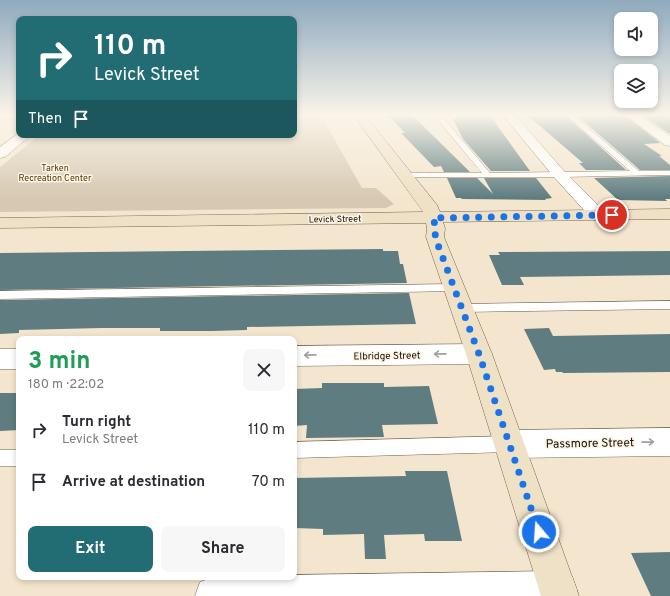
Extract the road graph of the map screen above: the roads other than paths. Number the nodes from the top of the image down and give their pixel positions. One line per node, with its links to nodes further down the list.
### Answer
1 (16, 142): 6 (street)
2 (379, 142): 10 (main road)
3 (460, 142): 11 (lane)
4 (532, 142): 9 (street)
5 (601, 142): 7 (lane)
6 (0, 154)
7 (637, 173): 8 (lane); 9 (lane)
8 (670, 173)
9 (560, 174): 11 (lane); 13 (street)
10 (405, 175): 11 (lane); 15 (main road)
11 (488, 175)
12 (670, 214): 13 (main road, Levick Street)
13 (598, 215): 15 (main road, Levick Street)
14 (0, 223): 15 (main road, Levick Street)
15 (435, 223): 16 (main road, Levick Street); 17 (main road, Levick Street); 19 (main road)
16 (670, 226)
17 (0, 233)
18 (0, 295): 19 (lane)
19 (458, 298): 20 (lane); 21 (main road)
20 (670, 305)
21 (479, 354): 22 (street, Elbridge Street, one-way to 22); 26 (main road)
22 (297, 356)
23 (16, 358): 24 (street)
24 (0, 359)
25 (670, 442): 26 (street, Passmore Street, one-way to 25)
26 (511, 444): 27 (lane); 30 (main road)
27 (297, 450)
28 (0, 458): 29 (lane)
29 (16, 458)
30 (559, 593): 31 (street)
31 (214, 596)

